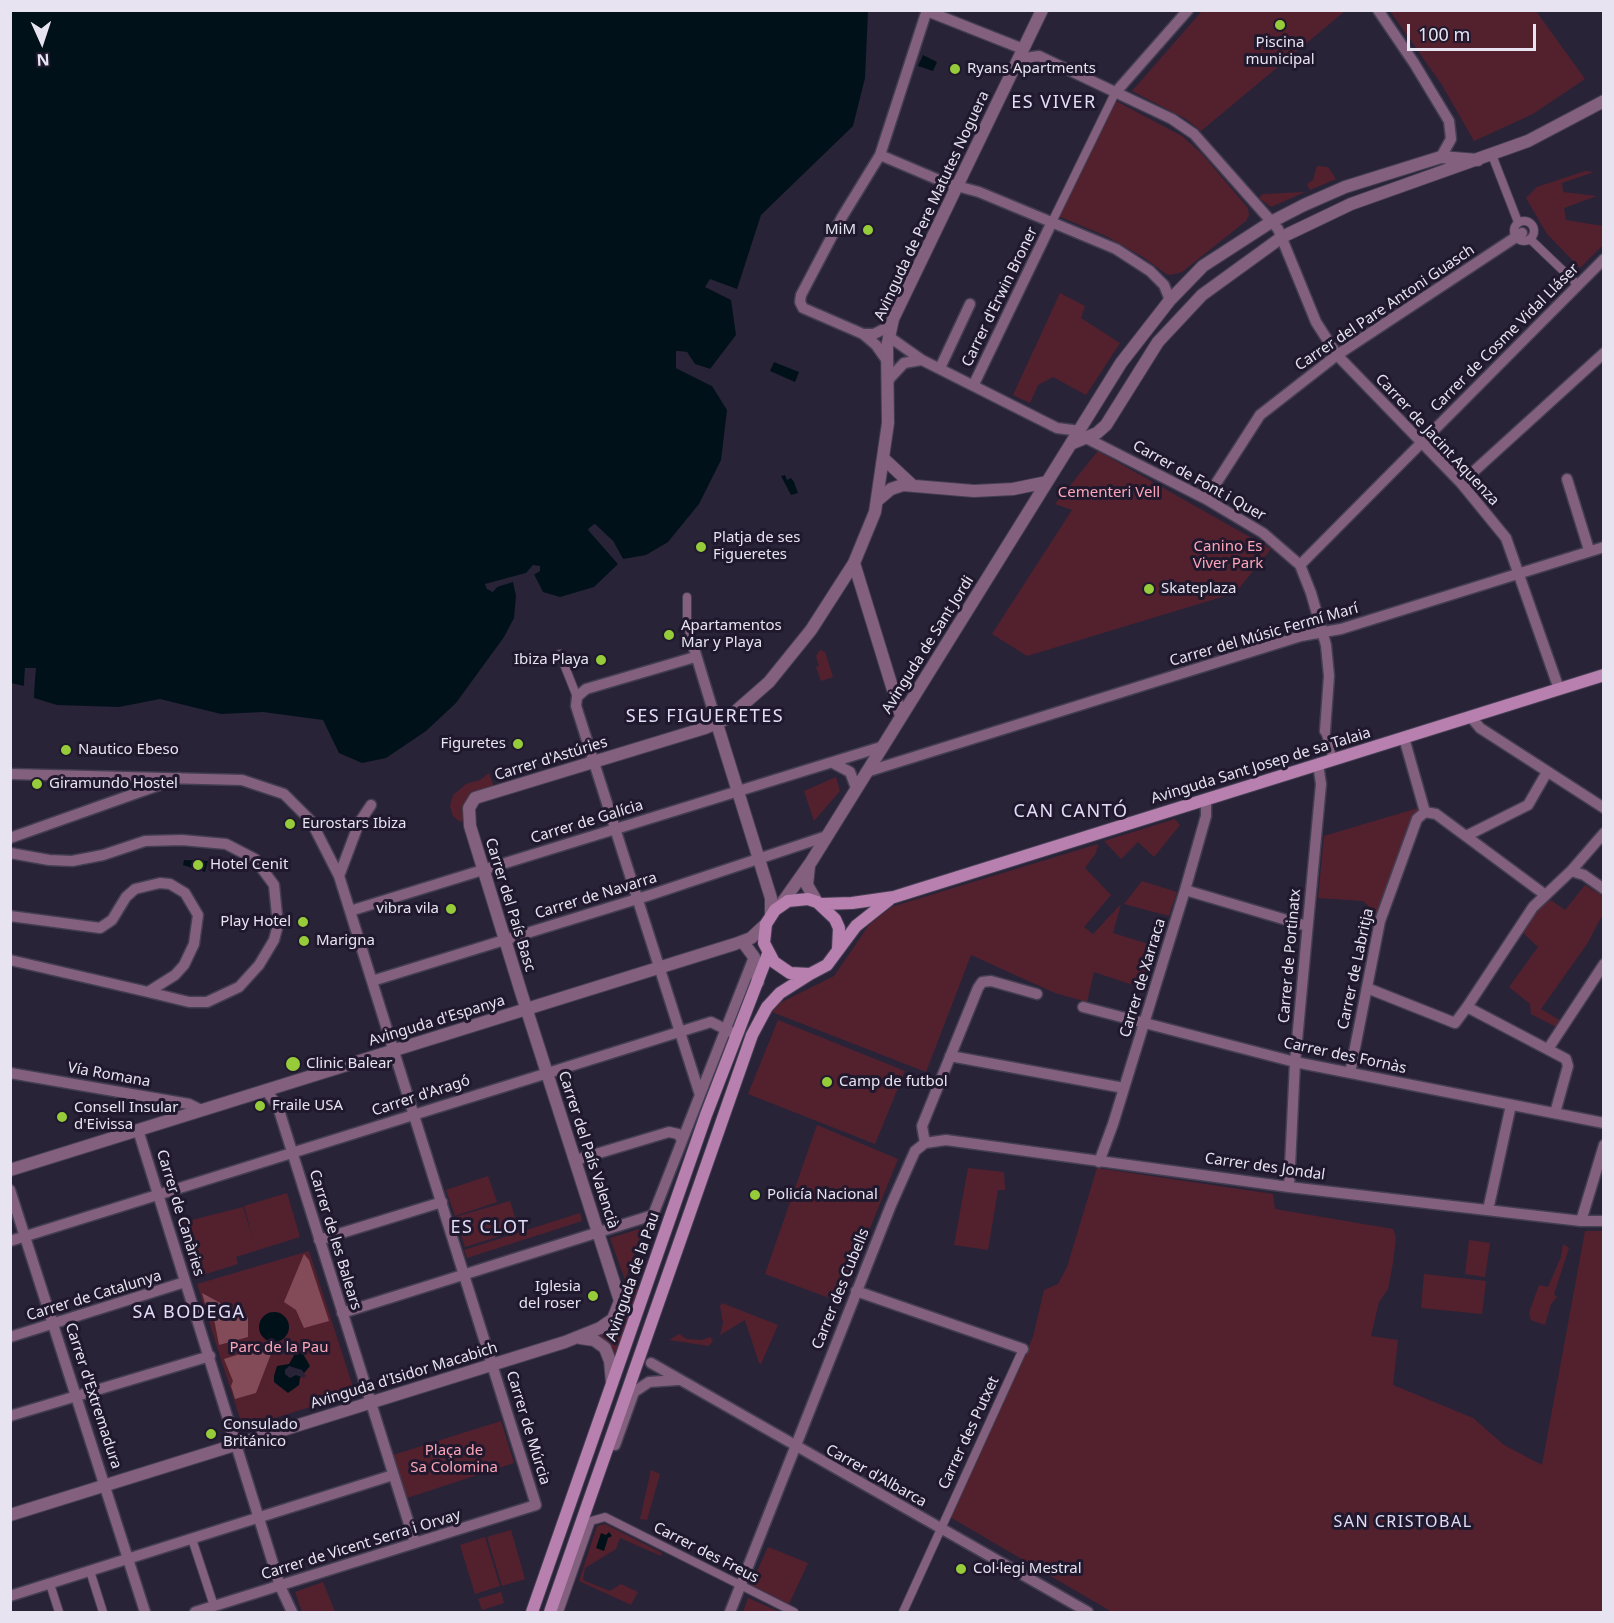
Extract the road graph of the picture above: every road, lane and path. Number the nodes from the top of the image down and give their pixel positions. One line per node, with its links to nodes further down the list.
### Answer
1 (1042, 10): 5 (street, Avinguda de Pere Matutes Noguera)
2 (1188, 10): 8 (street)
3 (1378, 10): 12 (street)
4 (927, 11): 6 (street); 10 (street)
5 (1029, 36): 6 (street, Avinguda de Pere Matutes Noguera); 7 (street)
6 (1021, 54): 7 (street); 14 (street, Avinguda de Pere Matutes Noguera)
7 (1039, 56): 8 (street, Carrer de Jacint Aquenza)
8 (1115, 93): 15 (street); 16 (street, Carrer de Jacint Aquenza)
9 (1604, 100): 11 (street, Avinguda de Sant Jordi)
10 (880, 155): 14 (street); 25 (street)
11 (1492, 155): 13 (street, Avinguda de Sant Jordi); 17 (street)
12 (1441, 156): 13 (street, Avinguda de Sant Jordi); 16 (street, Avinguda de Sant Jordi)
13 (1478, 160): 18 (street, Avinguda de Sant Jordi)
14 (956, 186): 15 (street); 24 (street, Avinguda de Pere Matutes Noguera)
15 (1052, 222): 22 (street); 32 (street, Carrer d'Erwin Broner)
16 (1271, 222): 18 (street, Carrer de Jacint Aquenza); 22 (street, Avinguda de Sant Jordi)
17 (1518, 222): 19 (street); 19 (street)
18 (1282, 237): 26 (street, Carrer de Jacint Aquenza); 34 (street, Avinguda de Sant Jordi)
19 (1523, 237): 21 (street); 26 (street, Carrer del Pare Antoni Guasch)
20 (1604, 259): 21 (street, Carrer de Cosme Vidal Lláser)
21 (1578, 285): 35 (street, Carrer de Cosme Vidal Lláser)
22 (1170, 300): 34 (street, Avinguda de Sant Jordi)
23 (970, 304): 30 (street)
24 (889, 331): 25 (street); 28 (street); 29 (street, Avinguda de Pere Matutes Noguera)
25 (864, 334): 29 (street)
26 (1337, 355): 35 (street, Carrer de Jacint Aquenza); 43 (street, Carrer del Pare Antoni Guasch)
27 (1603, 355): 40 (street)
28 (922, 360): 30 (street); 31 (street)
29 (888, 363): 31 (street, Avinguda de Pere Matutes Noguera)
30 (940, 368): 32 (street)
31 (889, 379): 37 (street, Avinguda de Pere Matutes Noguera)
32 (974, 384): 33 (street)
33 (1057, 428): 34 (street, Carrer de Font i Quer); 36 (street)
34 (1084, 430): 36 (street, Avinguda de Sant Jordi); 43 (street, Carrer de Font i Quer)
35 (1421, 443): 40 (street, Carrer de Jacint Aquenza); 49 (street, Carrer de Cosme Vidal Lláser)
36 (1069, 447): 39 (street, Avinguda de Sant Jordi)
37 (883, 458): 41 (street); 44 (street, Avinguda de Pere Matutes Noguera)
38 (1567, 479): 47 (street)
39 (1047, 482): 42 (street); 45 (street, Avinguda de Sant Jordi)
40 (1461, 483): 50 (street, Carrer de Jacint Aquenza)
41 (912, 485): 42 (street); 44 (street)
42 (1013, 489): 45 (street)
43 (1206, 499): 49 (street, Carrer de Font i Quer)
44 (878, 500): 48 (street, Avinguda de Pere Matutes Noguera)
45 (1027, 514): 61 (street, Avinguda de Sant Jordi)
46 (1604, 547): 47 (street, Carrer del Músic Fermí Marí)
47 (1589, 550): 50 (street, Carrer del Músic Fermí Marí)
48 (854, 563): 51 (street, Avinguda de Pere Matutes Noguera); 52 (street)
49 (1299, 565): 54 (street, Carrer de Font i Quer)
50 (1519, 573): 54 (street, Carrer del Músic Fermí Marí); 60 (street, Carrer de Jacint Aquenza)
51 (837, 594): 52 (street); 65 (street, Avinguda de Pere Matutes Noguera)
52 (862, 595): 59 (street)
53 (687, 597): 55 (street)
54 (1323, 633): 66 (street, Carrer de Font i Quer); 73 (street, Carrer del Músic Fermí Marí)
55 (693, 645): 57 (street)
56 (560, 654): 62 (street)
57 (695, 657): 62 (street); 65 (street)
58 (1604, 675): 60 (main road, Avinguda Sant Josep de sa Talaia)
59 (893, 686): 61 (street); 63 (street)
60 (1559, 689): 64 (main road, Avinguda Sant Josep de sa Talaia)
61 (916, 691): 63 (street, Avinguda de Sant Jordi)
62 (577, 697): 70 (street)
63 (901, 716): 68 (street, Avinguda de Sant Jordi)
64 (1472, 717): 67 (main road, Avinguda Sant Josep de sa Talaia); 74 (street)
65 (717, 724): 70 (street, Carrer d'Astúries); 78 (street)
66 (1325, 731): 69 (street)
67 (1404, 738): 69 (main road, Avinguda Sant Josep de sa Talaia); 83 (street)
68 (881, 747): 71 (street, Carrer de Galícia); 73 (street, Avinguda de Sant Jordi)
69 (1333, 760): 72 (main road, Avinguda Sant Josep de sa Talaia)
70 (594, 761): 81 (street, Carrer d'Astúries); 84 (street)
71 (832, 763): 77 (street); 78 (street, Carrer de Galícia)
72 (1318, 764): 79 (main road, Avinguda Sant Josep de sa Talaia); 105 (street, Carrer de Portinatx)
73 (866, 772): 77 (street, Avinguda de Sant Jordi)
74 (1547, 772): 82 (street); 87 (street)
75 (10, 774): 76 (street, Carrer de Múrcia)
76 (181, 777): 88 (street); 94 (street, Carrer de Múrcia)
77 (856, 788): 86 (street, Avinguda de Sant Jordi)
78 (738, 792): 84 (street, Carrer de Galícia); 90 (street)
79 (1206, 800): 96 (street, Carrer de Xarraca); 98 (main road, Avinguda Sant Josep de sa Talaia)
80 (371, 805): 94 (street)
81 (469, 808): 92 (street, Carrer del País Basc)
82 (1604, 808)
83 (1425, 812): 87 (street); 117 (street, Carrer de Labritja)
84 (614, 829): 92 (street, Carrer de Galícia); 99 (street)
85 (1604, 832): 93 (street)
86 (827, 836): 90 (street, Carrer de Navarra); 91 (street, Avinguda de Sant Jordi)
87 (1466, 836): 97 (street)
88 (10, 838)
89 (10, 853): 118 (street)
90 (759, 859): 99 (street, Carrer de Navarra); 102 (street)
91 (811, 862): 100 (street); 102 (street, Avinguda de Sant Jordi)
92 (484, 870): 101 (street, Carrer de Galícia); 106 (street, Carrer del País Basc)
93 (1571, 871): 95 (street); 97 (street)
94 (339, 876): 101 (street, Carrer de Múrcia)
95 (1604, 889)
96 (1185, 890): 105 (street); 124 (street, Carrer de Xarraca)
97 (1544, 894): 122 (street)
98 (894, 897): 100 (main road); 104 (main road)
99 (636, 899): 106 (street, Carrer de Navarra); 113 (street)
100 (819, 903): 102 (main road); 108 (main road)
101 (350, 911): 115 (street, Carrer de Múrcia)
102 (772, 914): 107 (street, Avinguda d'Espanya); 109 (main road)
103 (10, 916): 118 (street)
104 (865, 918): 108 (main road); 120 (main road)
105 (1307, 926): 130 (street, Carrer de Portinatx)
106 (505, 940): 115 (street, Carrer de Navarra); 123 (street, Carrer del País Basc)
107 (740, 945): 109 (street); 110 (street); 113 (street, Avinguda d'Espanya)
108 (838, 949): 114 (main road)
109 (768, 953): 114 (main road); 116 (main road, Avinguda de la Pau)
110 (754, 957): 116 (street); 126 (street, Avinguda de la Pau)
111 (10, 960): 118 (street)
112 (1604, 964): 127 (street)
113 (658, 969): 123 (street, Avinguda d'Espanya); 125 (street)
114 (810, 974): 120 (main road, Avinguda de la Pau)
115 (372, 981): 128 (street, Carrer de Múrcia)
116 (758, 983): 126 (main road, Avinguda de la Pau)
117 (1367, 988): 122 (street); 133 (street, Carrer de Labritja)
118 (148, 992)
119 (1038, 994): 129 (street)
120 (774, 999): 182 (main road, Avinguda de la Pau)
121 (1083, 1007): 124 (street, Carrer des Fornàs)
122 (1467, 1007): 127 (street)
123 (526, 1009): 128 (street, Avinguda d'Espanya); 131 (street, Carrer del País Valencià)
124 (1144, 1025): 130 (street, Carrer des Fornàs); 134 (street, Carrer de Xarraca)
125 (679, 1032): 126 (street, Carrer d'Aragó); 131 (street, Carrer d'Aragó); 136 (street)
126 (732, 1033): 136 (street, Avinguda de la Pau); 174 (main road, Avinguda de la Pau)
127 (1548, 1050): 139 (street)
128 (394, 1051): 135 (street, Avinguda d'Espanya); 140 (street, Carrer de Múrcia)
129 (950, 1056): 134 (street); 144 (street)
130 (1295, 1062): 133 (street, Carrer des Fornàs); 150 (street, Carrer de Portinatx)
131 (547, 1072): 140 (street, Carrer d'Aragó); 147 (street, Carrer del País Valencià)
132 (10, 1073): 138 (street, Vía Romana)
133 (1350, 1073): 137 (street, Carrer des Fornàs)
134 (1125, 1088): 148 (street, Carrer de Xarraca)
135 (266, 1090): 138 (street, Avinguda d'Espanya); 146 (street, Carrer de les Balears)
136 (700, 1095): 143 (street, Avinguda de la Pau)
137 (1511, 1105): 139 (street, Carrer des Fornàs); 154 (street)
138 (201, 1110): 142 (street, Avinguda d'Espanya)
139 (1555, 1113): 141 (street, Carrer des Fornàs)
140 (414, 1114): 146 (street, Carrer d'Aragó); 153 (street, Carrer de Múrcia)
141 (1604, 1123)
142 (138, 1130): 149 (street, Avinguda d'Espanya); 152 (street, Carrer de Canàries)
143 (682, 1140): 147 (street); 157 (street, Avinguda de la Pau)
144 (925, 1143): 148 (street, Carrer des Jondal); 163 (street, Carrer des Cubells)
145 (1604, 1145): 155 (street)
146 (292, 1154): 152 (street, Carrer d'Aragó); 159 (street, Carrer de les Balears)
147 (576, 1160): 157 (street, Carrer del País Valencià)
148 (1098, 1162): 150 (street, Carrer des Jondal)
149 (10, 1170)
150 (1289, 1186): 154 (street, Carrer des Jondal)
151 (10, 1190): 158 (street, Carrer d'Extremadura)
152 (159, 1195): 158 (street, Carrer d'Aragó); 162 (street, Carrer de Canàries)
153 (442, 1202): 159 (street); 161 (street, Carrer de Múrcia)
154 (1488, 1210): 155 (street, Carrer des Jondal)
155 (1581, 1221): 156 (street, Carrer des Jondal)
156 (1604, 1221)
157 (599, 1233): 161 (street); 164 (street, Carrer del País Valencià)
158 (26, 1236): 160 (street, Carrer d'Aragó); 166 (street, Carrer d'Extremadura)
159 (319, 1240): 165 (street, Carrer de les Balears)
160 (10, 1241)
161 (465, 1275): 165 (street); 172 (street, Carrer de Múrcia)
162 (185, 1282): 166 (street, Carrer de Catalunya); 170 (street, Carrer de Canàries)
163 (856, 1291): 169 (street); 179 (street, Carrer des Cubells)
164 (620, 1301): 168 (street, Avinguda d'Isidor Macabich)
165 (342, 1313): 176 (street, Carrer de les Balears)
166 (53, 1323): 167 (street, Carrer de Catalunya); 175 (street, Carrer d'Extremadura)
167 (10, 1337)
168 (576, 1338): 172 (street, Avinguda d'Isidor Macabich); 174 (street)
169 (1023, 1349): 186 (street, Carrer des Putxet)
170 (210, 1356): 175 (street); 178 (street, Carrer de Canàries)
171 (651, 1363): 173 (street, Carrer d'Albarca)
172 (493, 1364): 176 (street, Avinguda d'Isidor Macabich); 183 (street, Carrer de Múrcia)
173 (679, 1380): 179 (street, Carrer d'Albarca); 182 (street)
174 (612, 1384): 196 (main road, Avinguda de la Pau)
175 (76, 1396): 177 (street); 181 (street, Carrer d'Extremadura)
176 (370, 1402): 178 (street, Avinguda d'Isidor Macabich); 180 (street, Carrer de les Balears)
177 (10, 1416)
178 (237, 1444): 181 (street, Avinguda d'Isidor Macabich); 185 (street, Carrer de Canàries)
179 (795, 1448): 186 (street, Carrer d'Albarca); 192 (street, Carrer des Cubells)
180 (393, 1475): 185 (street); 188 (street, Carrer de les Balears)
181 (106, 1486): 184 (street, Avinguda d'Isidor Macabich); 189 (street, Carrer d'Extremadura)
182 (587, 1504): 202 (main road, Avinguda de la Pau)
183 (536, 1505): 188 (street, Carrer de Vicent Serra i Orvay)
184 (10, 1515)
185 (259, 1518): 187 (street); 193 (street, Carrer de Canàries)
186 (941, 1528): 206 (street, Carrer des Putxet); 207 (street, Carrer d'Albarca)
187 (192, 1539): 189 (street); 195 (street)
188 (415, 1543): 193 (street, Carrer de Vicent Serra i Orvay)
189 (128, 1559): 190 (street); 199 (street, Carrer d'Extremadura)
190 (90, 1571): 191 (street); 198 (street)
191 (50, 1584): 194 (street); 197 (street)
192 (741, 1585): 203 (street, Carrer des Freus); 204 (street, Carrer des Cubells); 205 (street, Carrer des Freus)
193 (280, 1586): 195 (street, Carrer de Vicent Serra i Orvay); 201 (street, Carrer de Canàries)
194 (10, 1596)
195 (214, 1606): 200 (street, Carrer de Vicent Serra i Orvay)
196 (532, 1611)
197 (59, 1612)
198 (103, 1612)
199 (145, 1612)
200 (195, 1612)
201 (292, 1612)
202 (550, 1612)
203 (559, 1612)
204 (730, 1612)
205 (794, 1612)
206 (903, 1612)
207 (1088, 1612)

